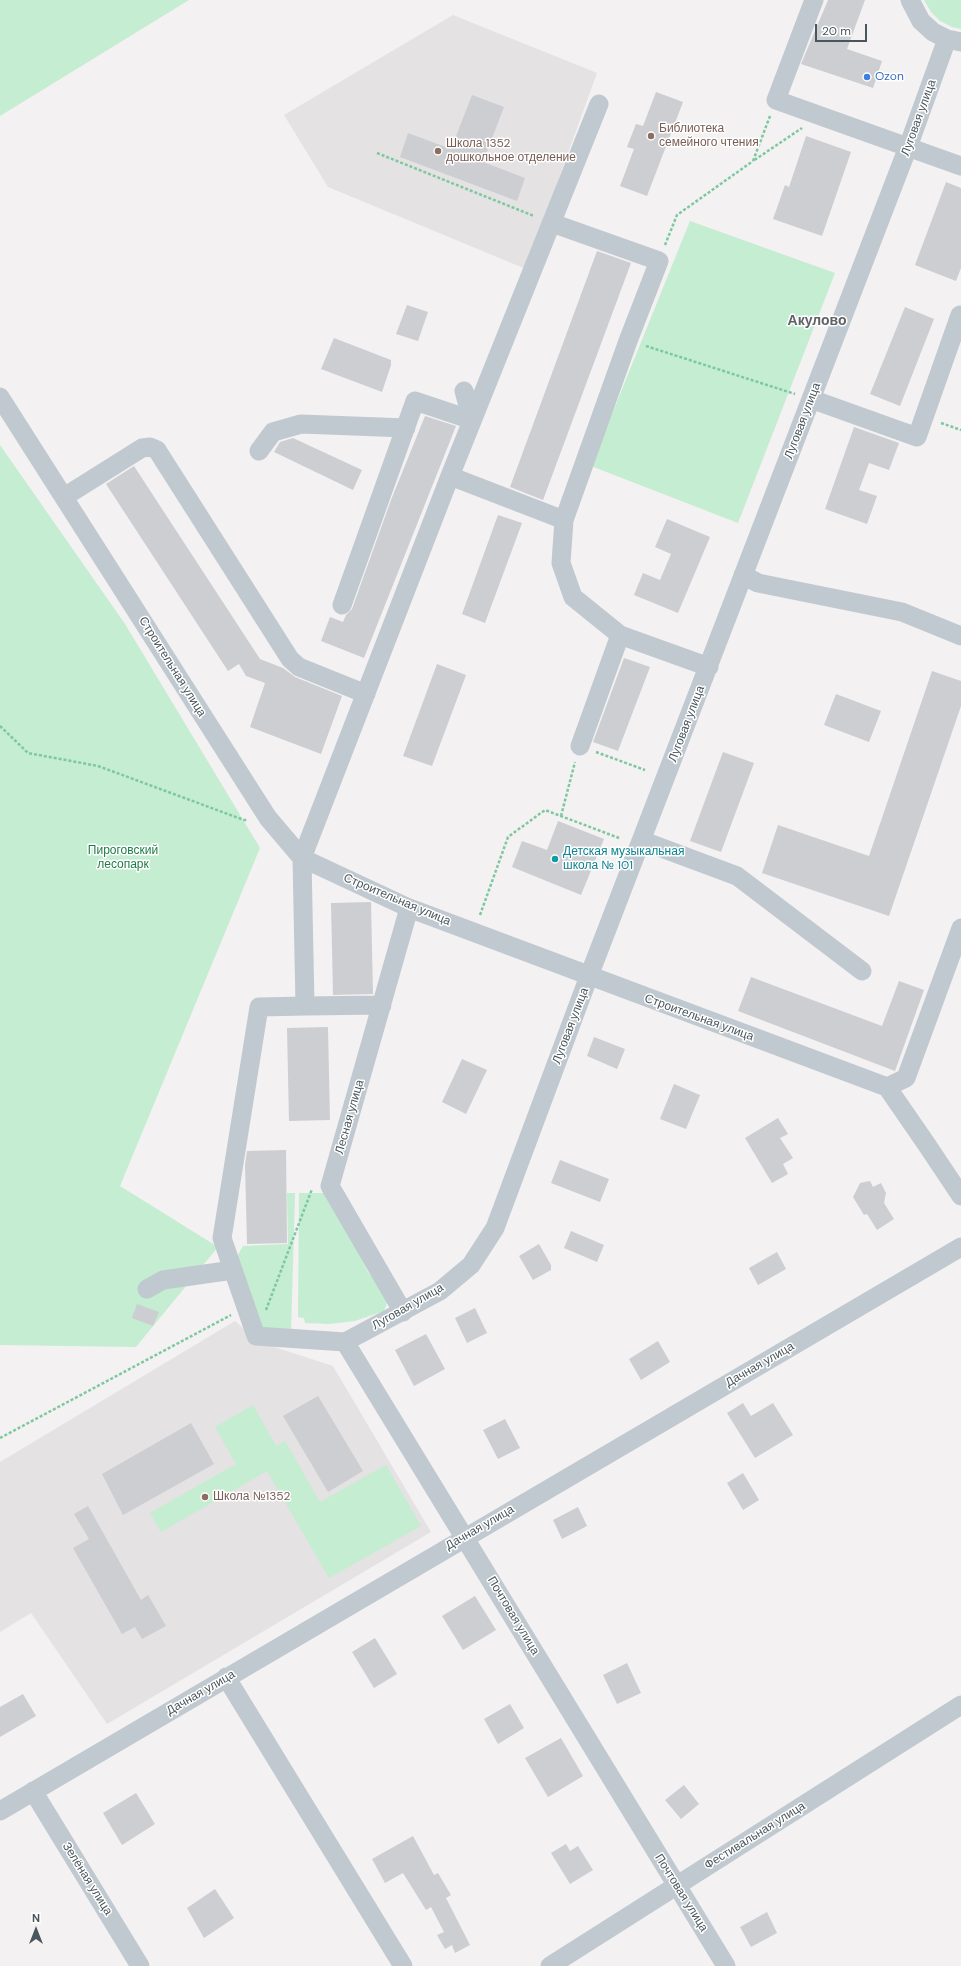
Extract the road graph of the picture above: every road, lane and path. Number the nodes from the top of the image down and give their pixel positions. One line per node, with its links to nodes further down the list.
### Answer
1 (814, 0): 4 (street)
2 (910, 0): 3 (street)
3 (954, 41): 7 (street, Луговая улица)
4 (776, 100): 6 (street); 9 (path)
5 (599, 104): 11 (street)
6 (821, 116): 7 (street); 9 (path)
7 (908, 148): 10 (street); 17 (street, Луговая улица)
8 (377, 153): 11 (path)
9 (753, 160): 12 (path)
10 (961, 166)
11 (552, 223): 12 (street); 18 (street)
12 (659, 260): 14 (street)
13 (960, 315): 17 (street)
14 (628, 341): 17 (path); 23 (street)
15 (464, 391): 18 (street)
16 (0, 397): 22 (street, Строительная улица)
17 (811, 399): 24 (street, Луговая улица)
18 (472, 420): 19 (street); 21 (street)
19 (406, 428): 20 (street); 25 (street)
20 (258, 451)
21 (450, 476): 23 (street); 29 (street)
22 (64, 497): 29 (street); 34 (street, Строительная улица)
23 (564, 520): 26 (street)
24 (743, 575): 27 (street); 28 (street, Луговая улица)
25 (342, 605)
26 (620, 634): 28 (street); 31 (street)
27 (961, 636)
28 (709, 667): 36 (street, Луговая улица)
29 (366, 694): 37 (street)
30 (0, 726): 34 (path)
31 (580, 746): 32 (path); 33 (path)
32 (645, 770)
33 (561, 816): 35 (path); 40 (path)
34 (268, 818): 37 (street, Строительная улица)
35 (619, 838)
36 (643, 841): 41 (street); 42 (street, Луговая улица)
37 (302, 858): 38 (street, Строительная улица); 44 (street)
38 (409, 908): 40 (street, Строительная улица); 43 (street, Лесная улица)
39 (961, 928): 45 (street)
40 (474, 932): 42 (street, Строительная улица)
41 (862, 971)
42 (589, 976): 45 (street, Строительная улица); 52 (street, Луговая улица)
43 (382, 1005): 44 (street); 46 (street, Лесная улица)
44 (305, 1006): 49 (street)
45 (887, 1087): 47 (street)
46 (330, 1186): 52 (street); 53 (path)
47 (961, 1196)
48 (961, 1247): 56 (street, Дачная улица)
49 (233, 1270): 50 (street); 51 (street)
50 (147, 1289)
51 (246, 1308): 53 (street); 55 (path)
52 (403, 1312): 54 (street, Луговая улица)
53 (256, 1336): 54 (street)
54 (345, 1342): 56 (street, Почтовая улица)
55 (0, 1438)
56 (465, 1537): 57 (street, Дачная улица); 61 (street, Почтовая улица)
57 (226, 1677): 59 (street, Дачная улица); 63 (street)
58 (961, 1705): 61 (street, Фестивальная улица)
59 (33, 1791): 60 (street, Дачная улица); 62 (street, Зелёная улица)
60 (0, 1811)
61 (676, 1886): 64 (street, Фестивальная улица); 65 (street, Почтовая улица)
62 (140, 1966)
63 (403, 1966)
64 (550, 1966)
65 (726, 1966)

